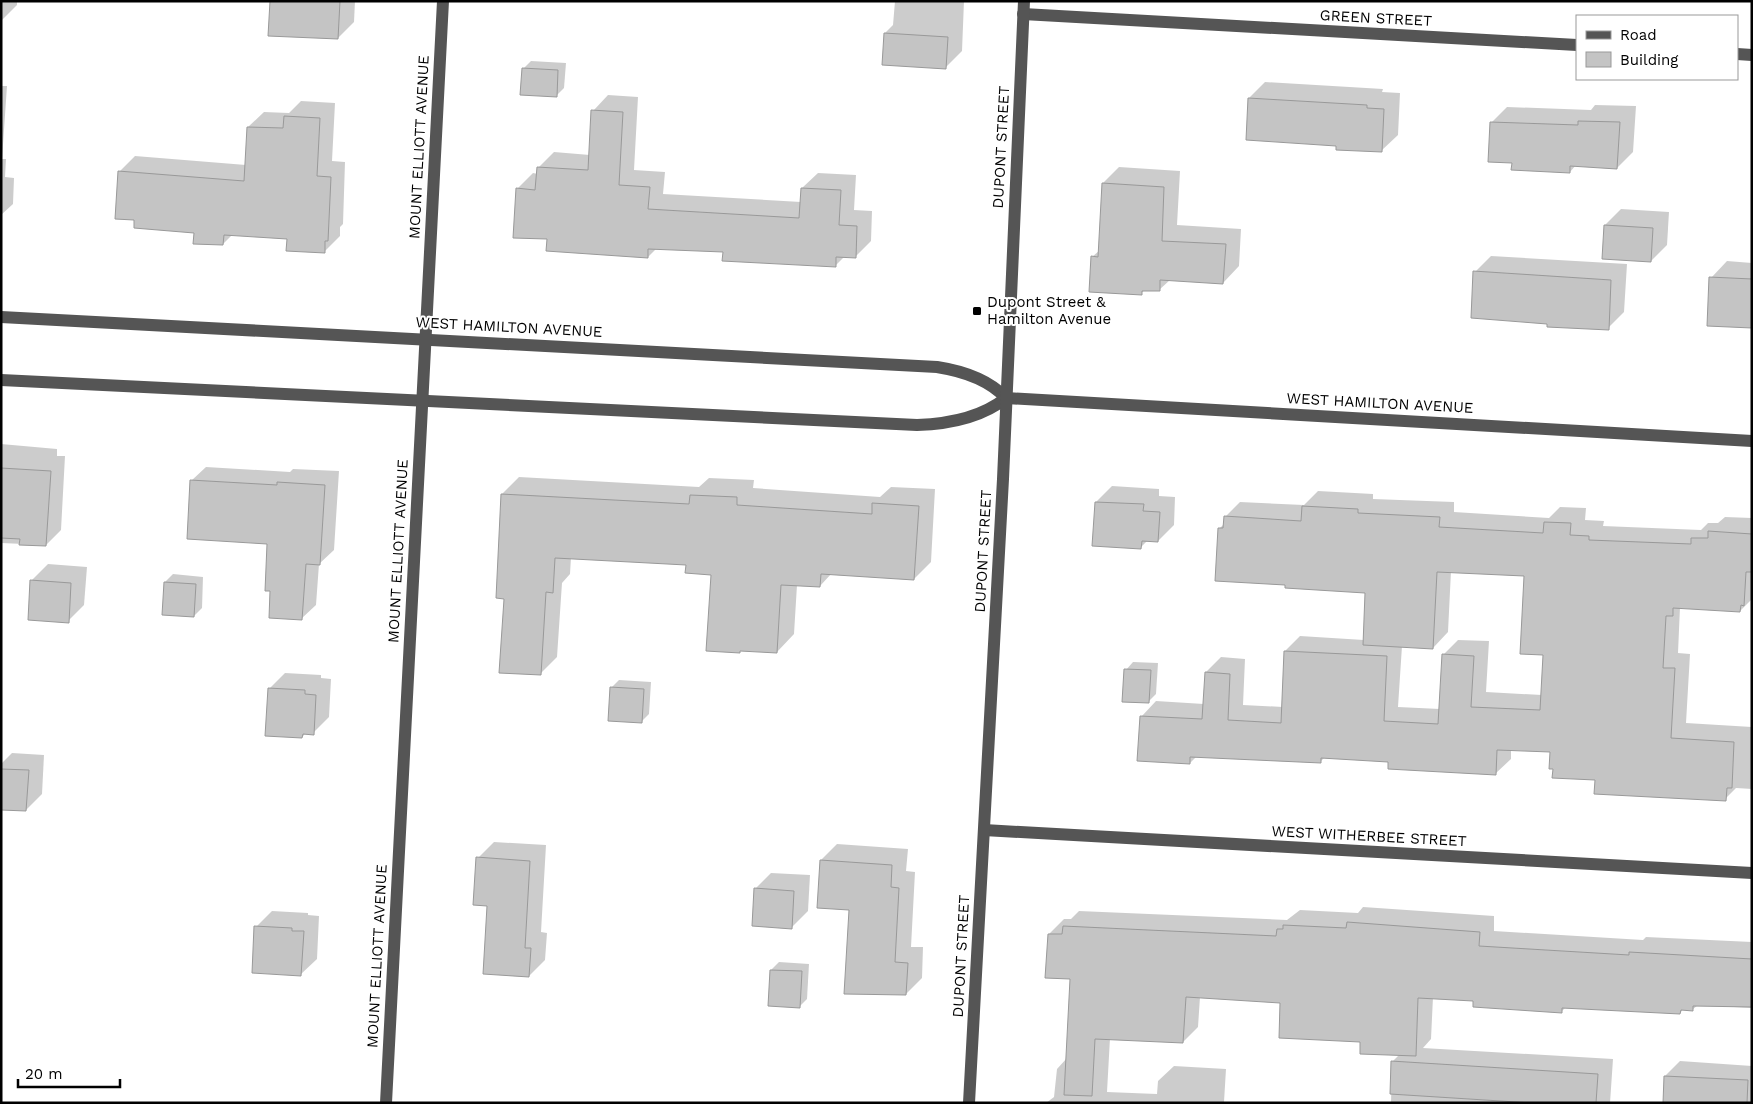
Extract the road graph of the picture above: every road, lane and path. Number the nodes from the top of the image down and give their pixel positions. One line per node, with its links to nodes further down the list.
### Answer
1 (443, 1): 8 (street, MOUNT ELLIOTT AVENUE)
2 (1024, 1): 3 (street, DUPONT STREET)
3 (1024, 14): 4 (street, GREEN STREET); 10 (street, DUPONT STREET)
4 (1576, 45)
5 (1738, 54): 6 (street)
6 (1752, 55)
7 (1, 317): 8 (street, WEST HAMILTON AVENUE)
8 (426, 339): 10 (street, WEST HAMILTON AVENUE); 11 (street, MOUNT ELLIOTT AVENUE)
9 (1, 380): 11 (street)
10 (1006, 398): 11 (street); 12 (street, WEST HAMILTON AVENUE); 13 (street, DUPONT STREET)
11 (422, 401): 15 (street, MOUNT ELLIOTT AVENUE)
12 (1752, 441)
13 (984, 830): 14 (street, WEST WITHERBEE STREET); 16 (street, DUPONT STREET)
14 (1752, 873)
15 (386, 1103)
16 (969, 1103)

